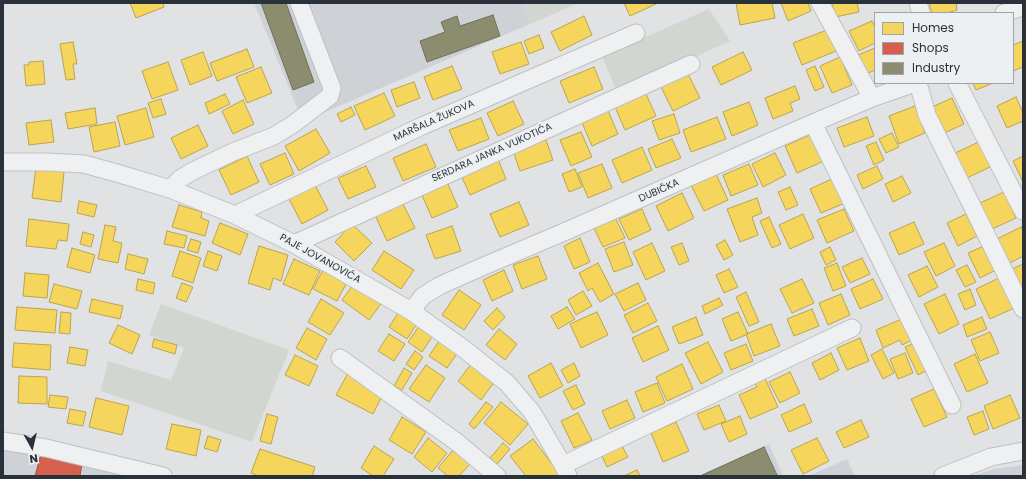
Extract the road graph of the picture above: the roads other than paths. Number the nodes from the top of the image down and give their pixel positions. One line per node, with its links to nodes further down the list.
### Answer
1 (299, 3): 13 (street)
2 (820, 3): 10 (street)
3 (1023, 7): 4 (street)
4 (1007, 12)
5 (636, 33): 15 (street, MARŠALA ŽUKOVA)
6 (691, 64): 16 (street, SERDARA JANKA VUKOTIĆA)
7 (913, 84): 10 (street, DUBIČKA)
8 (916, 84): 17 (street)
9 (958, 84): 14 (street)
10 (872, 98): 11 (street, DUBIČKA)
11 (813, 123): 18 (street, DUBIČKA); 21 (street)
12 (3, 162): 13 (street, PAJE JOVANOVIĆA)
13 (170, 189): 15 (street, PAJE JOVANOVIĆA)
14 (1023, 211)
15 (235, 215): 16 (street, PAJE JOVANOVIĆA)
16 (294, 244): 18 (street, PAJE JOVANOVIĆA)
17 (1023, 309)
18 (411, 311): 24 (street, PAJE JOVANOVIĆA)
19 (852, 328): 24 (street)
20 (340, 358): 26 (street)
21 (952, 405)
22 (3, 441): 25 (street)
23 (1023, 451): 27 (street)
24 (565, 470)
25 (163, 476)
26 (497, 476)
27 (943, 476)

